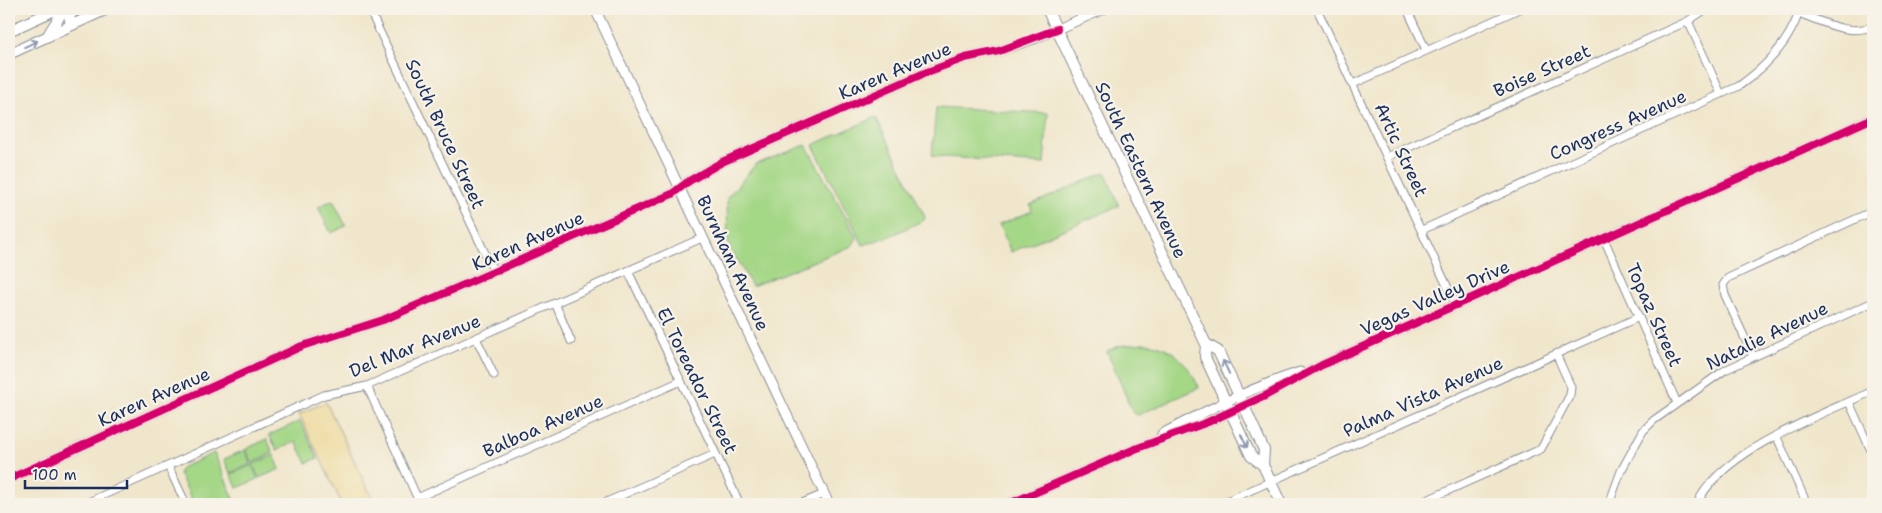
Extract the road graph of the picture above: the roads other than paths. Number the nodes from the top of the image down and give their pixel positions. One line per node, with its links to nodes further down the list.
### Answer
1 (57, 9): 20 (main road)
2 (62, 9): 21 (main road)
3 (76, 9): 17 (main road)
4 (107, 9): 17 (main road)
5 (369, 9): 34 (street, South Bruce Street)
6 (595, 9): 28 (street, Burnham Avenue)
7 (1047, 9): 19 (main road, South Eastern Avenue)
8 (1104, 9): 19 (street, Karen Avenue)
9 (1317, 9): 24 (street, Artic Street)
10 (1407, 9): 22 (street)
11 (1497, 9): 15 (street)
12 (1519, 9): 15 (street)
13 (1706, 9): 16 (street, Boise Street)
14 (1799, 11): 18 (street); 25 (street, Congress Avenue)
15 (1501, 17): 22 (street)
16 (1688, 21): 25 (street); 27 (street, Boise Street)
17 (71, 25): 21 (main road)
18 (1873, 26)
19 (1057, 29): 28 (street, Karen Avenue); 41 (main road, South Eastern Avenue)
20 (9, 31)
21 (48, 36): 23 (main road, one-way to 21)
22 (1426, 50): 24 (street)
23 (9, 54)
24 (1353, 84): 27 (street, Artic Street)
25 (1721, 94): 30 (street, Congress Avenue)
26 (1873, 118): 32 (street, Vegas Valley Drive)
27 (1387, 157): 30 (street, Artic Street)
28 (680, 187): 31 (street, Burnham Avenue); 34 (street, Karen Avenue)
29 (1873, 211): 43 (street)
30 (1422, 230): 37 (street, Artic Street)
31 (702, 238): 33 (street, Del Mar Avenue); 63 (street, Burnham Avenue)
32 (1604, 239): 37 (street, Vegas Valley Drive); 38 (street, Topaz Street)
33 (628, 271): 36 (street, Del Mar Avenue); 46 (street, El Toreador Street)
34 (494, 272): 61 (street, Karen Avenue)
35 (1873, 302): 43 (street, Natalie Avenue)
36 (555, 303): 39 (street, Del Mar Avenue); 40 (street)
37 (1456, 305): 44 (street, Vegas Valley Drive)
38 (1639, 317): 42 (street, Palma Vista Avenue); 52 (street, Topaz Street)
39 (476, 338): 45 (street); 47 (street, Del Mar Avenue)
40 (570, 341)
41 (1206, 344): 49 (main road, South Eastern Avenue, one-way to 41); 50 (main road, South Eastern Avenue)
42 (1556, 354): 62 (street, Palma Vista Avenue); 74 (street)
43 (1753, 356): 52 (street, Natalie Avenue)
44 (1322, 365): 49 (street, Vegas Valley Drive); 53 (street, Vegas Valley Drive)
45 (494, 375)
46 (680, 380): 57 (street, El Toreador Street); 64 (street, Balboa Avenue)
47 (367, 386): 60 (street, Del Mar Avenue); 64 (street)
48 (1873, 391): 51 (street)
49 (1239, 395): 50 (street, Vegas Valley Drive); 53 (main road, South Eastern Avenue)
50 (1226, 402): 54 (main road, South Eastern Avenue); 56 (street, Vegas Valley Drive)
51 (1849, 402): 55 (street); 58 (street)
52 (1677, 403): 75 (street, Natalie Avenue)
53 (1244, 406): 54 (street, Vegas Valley Drive); 59 (main road, South Eastern Avenue)
54 (1230, 412): 56 (street, Vegas Valley Drive); 59 (main road, South Eastern Avenue, one-way to 59)
55 (1776, 435): 76 (street); 77 (street)
56 (1136, 449): 71 (street, Vegas Valley Drive)
57 (715, 454): 67 (street); 68 (street, El Toreador Street)
58 (1873, 455)
59 (1263, 465): 62 (main road, South Eastern Avenue)
60 (168, 466): 65 (street, Del Mar Avenue); 66 (street)
61 (9, 479)
62 (1271, 482): 72 (street, Palma Vista Avenue); 73 (main road, South Eastern Avenue)
63 (824, 494): 69 (street); 70 (street, Burnham Avenue)
64 (419, 501)
65 (84, 504)
66 (186, 504)
67 (602, 504)
68 (740, 504)
69 (800, 504)
70 (829, 504)
71 (1009, 504)
72 (1220, 504)
73 (1281, 504)
74 (1418, 504)
75 (1609, 504)
76 (1697, 504)
77 (1808, 504)

